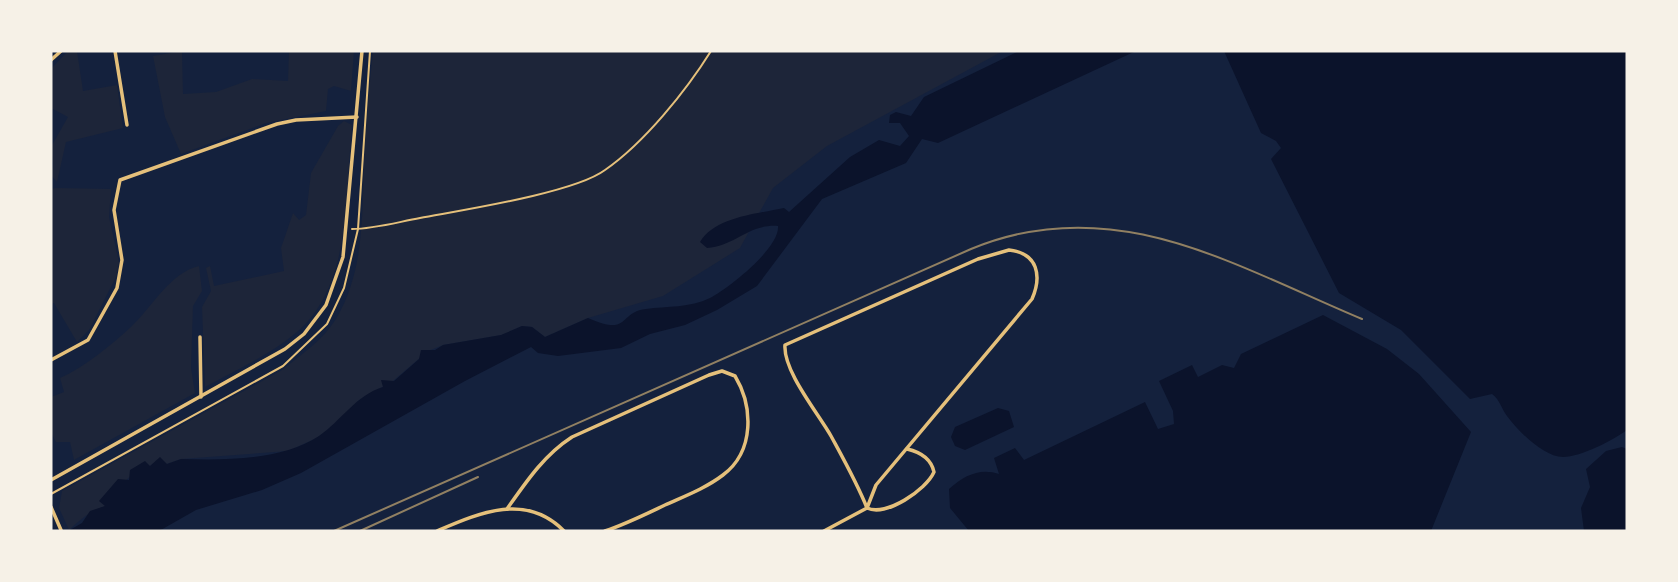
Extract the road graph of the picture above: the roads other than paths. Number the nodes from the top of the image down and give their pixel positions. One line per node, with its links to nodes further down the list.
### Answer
1 (61, 51): 4 (street)
2 (116, 51): 6 (street)
3 (362, 51): 5 (street)
4 (51, 60)
5 (357, 117): 8 (street); 9 (street)
6 (127, 125)
7 (200, 337): 9 (street)
8 (51, 360)
9 (201, 397): 11 (street)
10 (907, 449): 13 (street); 13 (street); 13 (street)
11 (51, 480)
12 (51, 507): 15 (street)
13 (867, 508): 19 (street)
14 (507, 509): 16 (street); 17 (street); 18 (street)
15 (61, 530)
16 (437, 531)
17 (564, 531)
18 (606, 531)
19 (824, 531)

